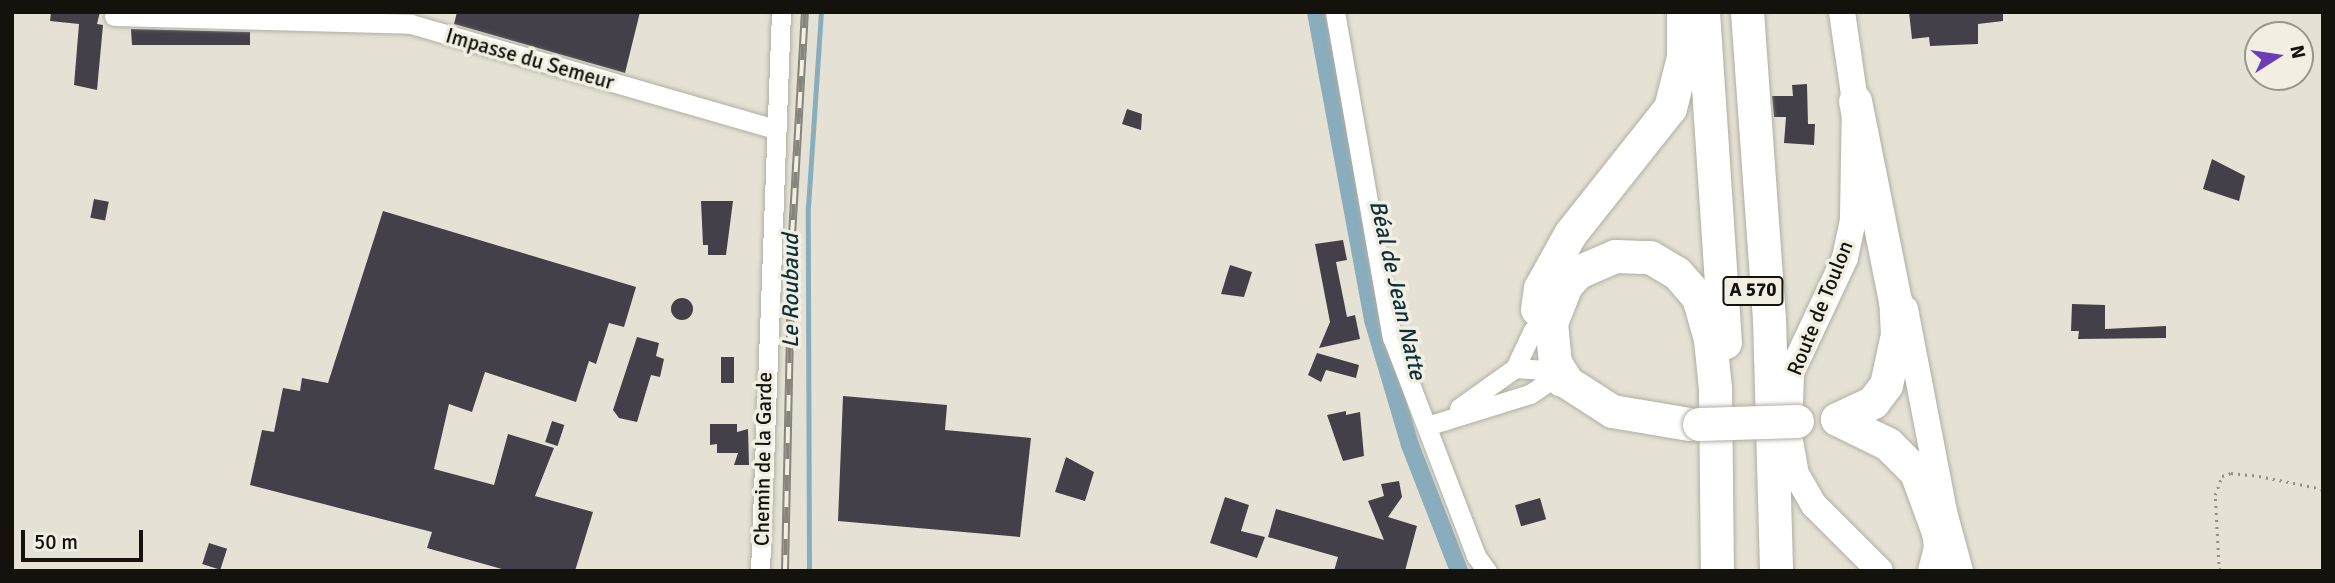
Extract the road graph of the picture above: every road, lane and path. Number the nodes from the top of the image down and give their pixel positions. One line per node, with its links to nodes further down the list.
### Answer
1 (780, 12): 10 (street, Chemin de la Garde)
2 (1335, 12): 14 (street)
3 (1684, 12): 11 (highway)
4 (1703, 12): 21 (highway, A 570)
5 (1733, 12): 22 (highway, A 570)
6 (1746, 12): 23 (highway)
7 (1843, 12): 9 (main road, Route de Toulon); 16 (main road, Route de Toulon)
8 (114, 16): 10 (street, Impasse du Semeur)
9 (1855, 101): 12 (highway); 24 (main road, Route de Toulon)
10 (774, 129): 18 (street, Chemin de la Garde)
11 (1540, 373): 13 (highway); 13 (highway); 14 (street); 14 (street); 20 (highway)
12 (1837, 419): 13 (highway, bridge); 16 (highway); 25 (highway)
13 (1694, 424)
14 (1427, 426): 19 (street)
15 (2323, 489): 17 (path)
16 (1942, 502): 26 (main road, Route de Toulon)
17 (2219, 570): 27 (path)
18 (760, 571)
19 (1487, 571)
20 (1717, 571)
21 (1730, 571)
22 (1760, 571)
23 (1776, 571)
24 (1880, 571)
25 (1934, 571)
26 (1960, 571)
27 (2228, 571)

